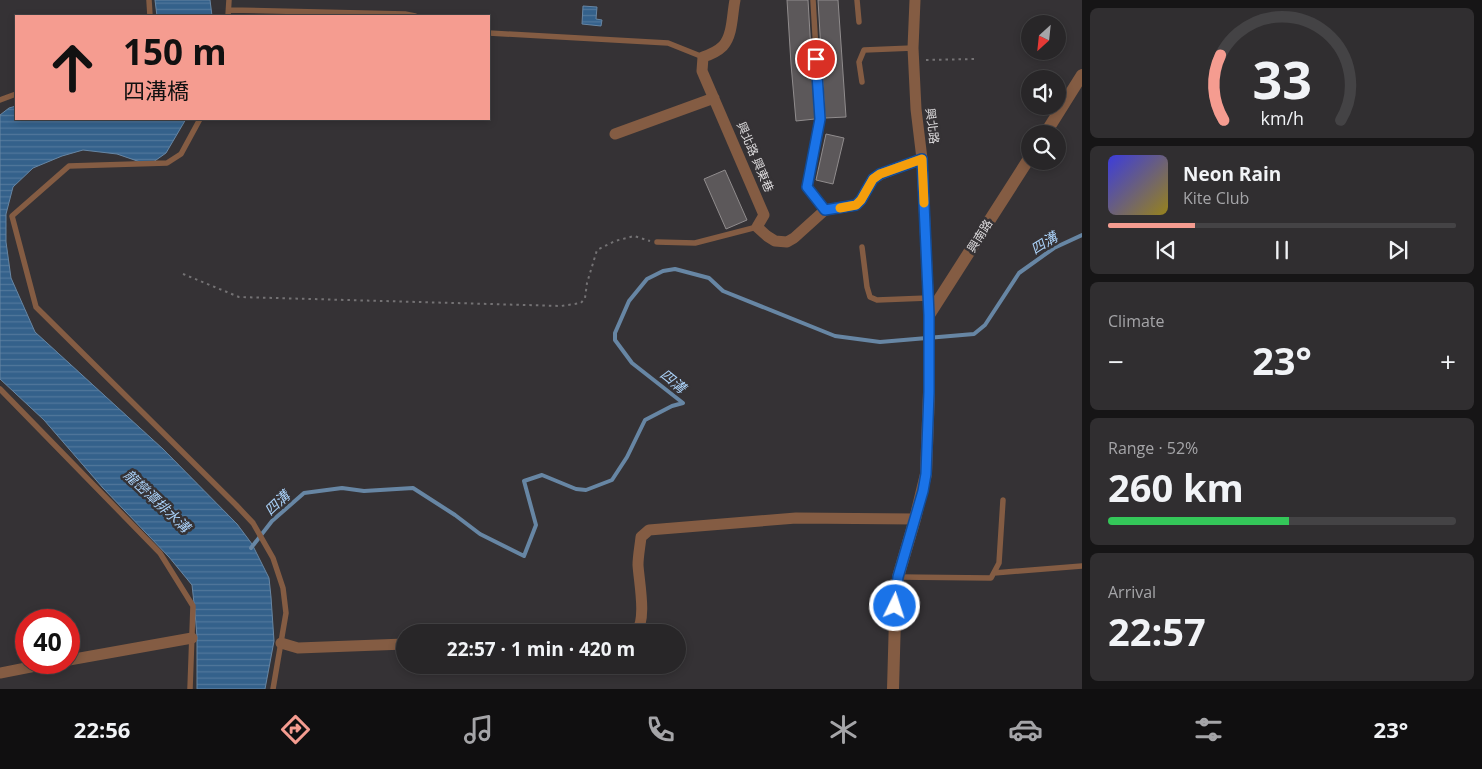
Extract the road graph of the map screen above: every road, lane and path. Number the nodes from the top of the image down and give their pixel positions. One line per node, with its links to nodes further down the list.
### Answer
1 (149, 0): 8 (lane)
2 (229, 0): 7 (lane)
3 (735, 0): 13 (street)
4 (813, 0): 25 (lane)
5 (857, 0): 10 (lane)
6 (915, 0): 12 (street, 興北路)
7 (228, 13): 9 (lane)
8 (150, 15)
9 (410, 15)
10 (859, 22)
11 (490, 33): 13 (lane)
12 (913, 54): 14 (path); 16 (lane); 23 (street, 興北路)
13 (702, 57): 18 (street, 興北路 興東巷)
14 (976, 59)
15 (1082, 75): 21 (street)
16 (862, 82)
17 (15, 94): 19 (lane)
18 (714, 98): 22 (street); 26 (street, 興北路 興東巷)
19 (0, 100)
20 (199, 120): 40 (lane)
21 (1051, 125)
22 (615, 134)
23 (922, 159): 25 (street); 30 (street, 興北路)
24 (1022, 170): 31 (street, 興南路)
25 (825, 210): 26 (street)
26 (758, 227): 27 (lane)
27 (657, 242): 29 (path)
28 (862, 246): 30 (lane)
29 (183, 274)
30 (928, 298): 31 (street, 興北路)
31 (929, 322): 34 (street)
32 (0, 389): 39 (lane)
33 (1003, 500): 36 (lane)
34 (915, 519): 37 (street); 38 (street)
35 (1082, 566): 36 (lane)
36 (994, 573): 37 (lane)
37 (898, 577): 47 (street)
38 (640, 624)
39 (192, 638): 42 (street); 45 (lane)
40 (282, 643): 41 (street); 46 (lane)
41 (396, 644)
42 (80, 658)
43 (15, 670): 44 (street)
44 (0, 673)
45 (190, 689)
46 (273, 689)
47 (894, 689)

